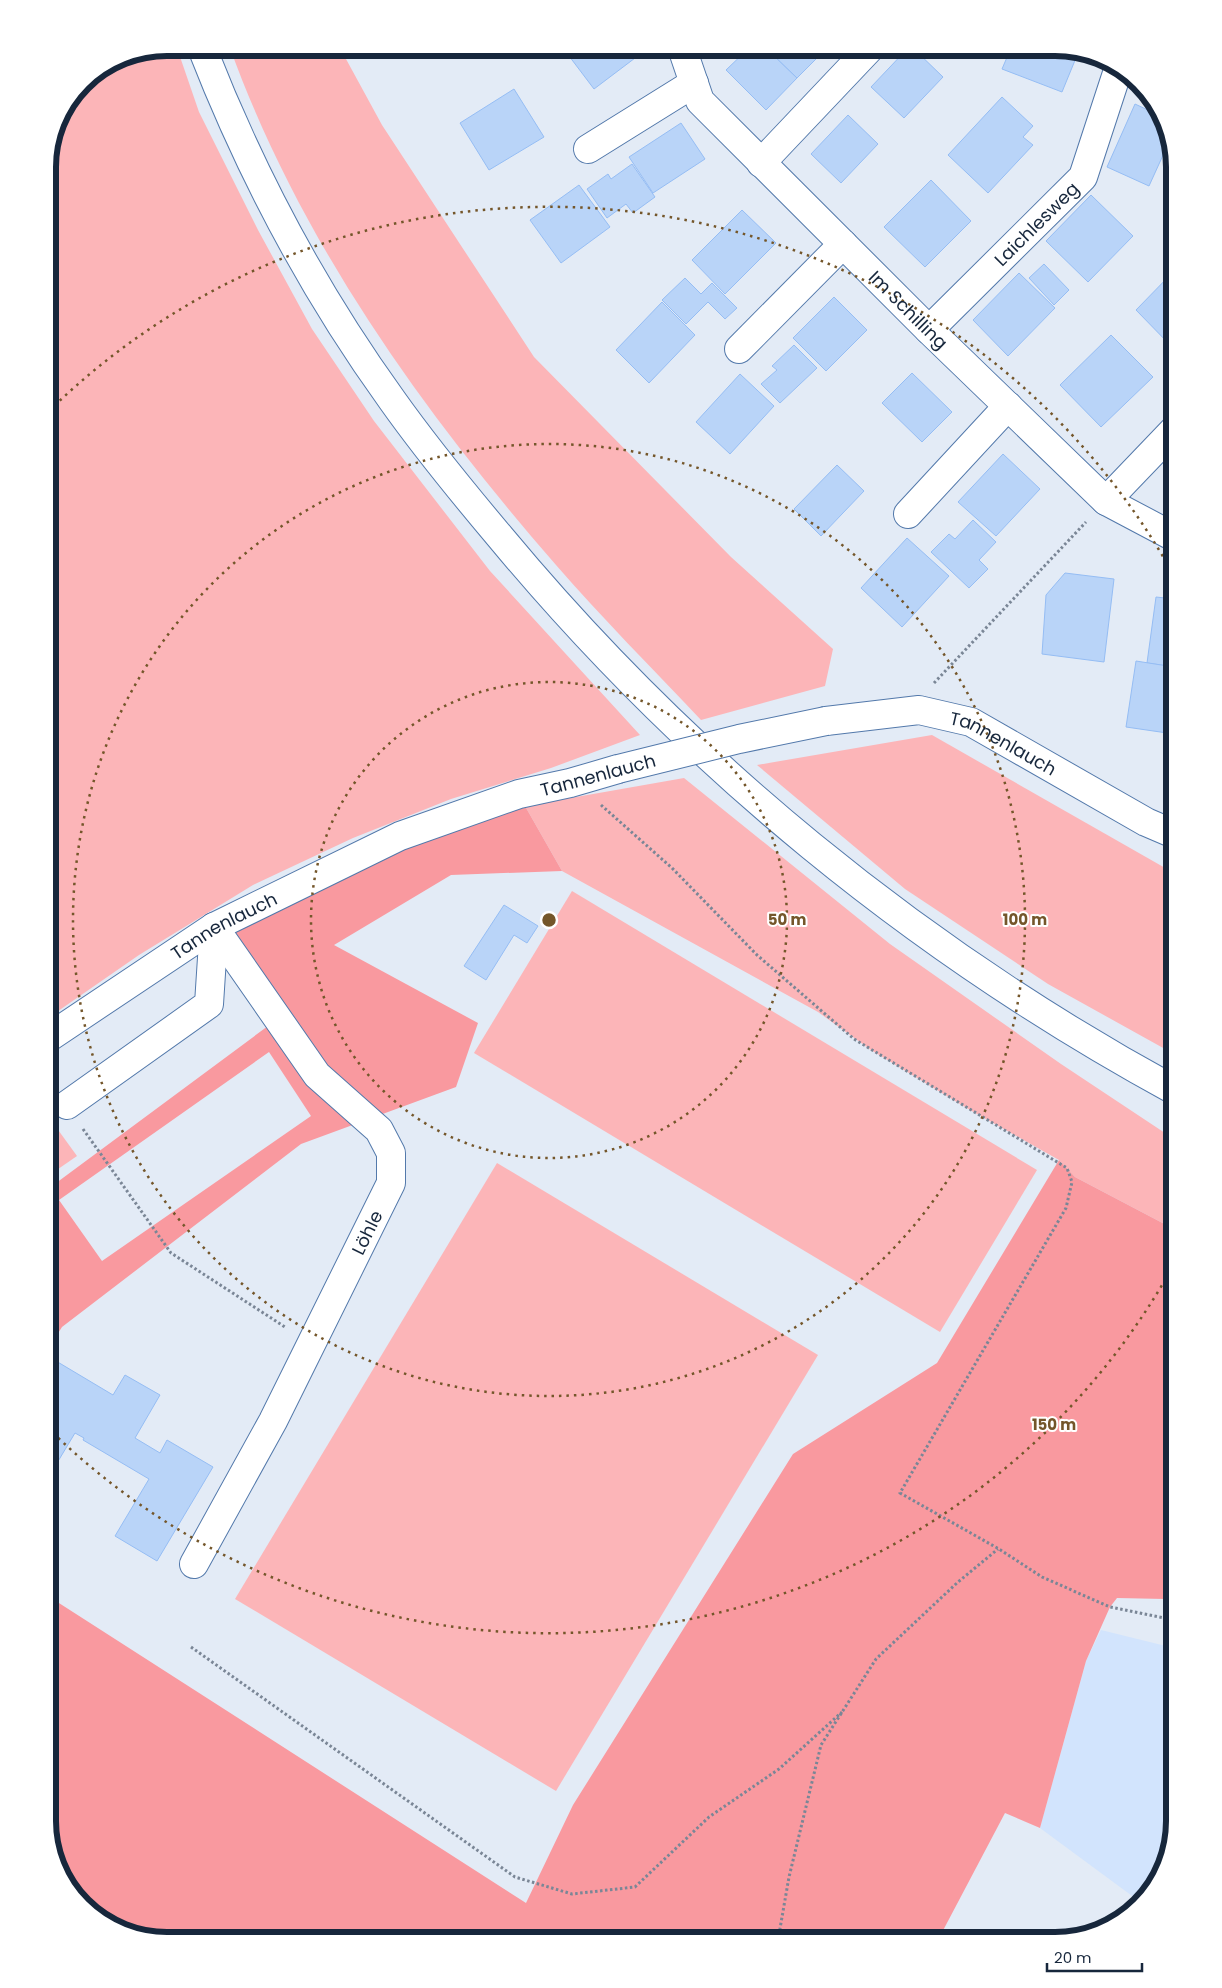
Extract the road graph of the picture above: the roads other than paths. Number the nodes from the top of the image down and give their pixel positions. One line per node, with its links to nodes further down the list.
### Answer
1 (206, 56): 19 (street)
2 (685, 56): 5 (street, Im Schilling)
3 (862, 56): 7 (street)
4 (1116, 75): 9 (street, Laichlesweg)
5 (694, 83): 6 (street); 7 (street, Im Schilling)
6 (588, 148)
7 (761, 162): 8 (street, Im Schilling)
8 (843, 244): 9 (street, Im Schilling); 10 (street)
9 (929, 330): 11 (street, Im Schilling)
10 (738, 349)
11 (1008, 406): 13 (street, Im Schilling); 14 (street)
12 (1166, 438): 13 (street)
13 (1106, 501): 15 (street, Im Schilling)
14 (908, 514)
15 (1166, 533)
16 (1166, 831): 17 (street, Tannenlauch, bridge)
17 (214, 927): 18 (street, Tannenlauch); 20 (street); 21 (street, Löhle)
18 (56, 1033)
19 (1166, 1085)
20 (66, 1105)
21 (194, 1564)

